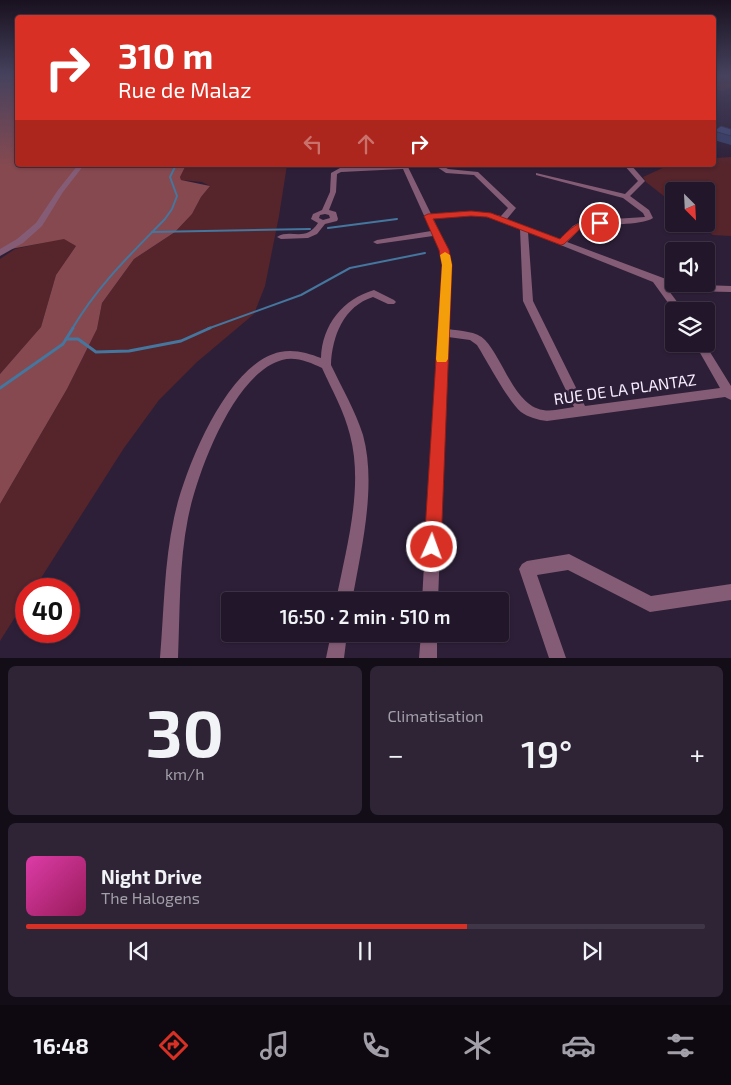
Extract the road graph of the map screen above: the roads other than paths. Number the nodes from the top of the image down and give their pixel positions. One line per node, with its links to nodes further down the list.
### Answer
1 (79, 167): 17 (street)
2 (359, 167): 14 (street)
3 (405, 167): 10 (street)
4 (440, 167): 7 (street)
5 (470, 167): 7 (street)
6 (629, 167): 9 (street)
7 (476, 173): 11 (street)
8 (538, 174): 9 (street)
9 (626, 196): 16 (street)
10 (428, 216): 11 (street); 13 (street)
11 (503, 219): 12 (street)
12 (524, 228): 16 (street); 26 (street)
13 (436, 233): 15 (street); 22 (street)
14 (281, 237)
15 (377, 242)
16 (561, 242): 18 (street)
17 (0, 253)
18 (656, 280): 19 (street); 21 (street)
19 (731, 289)
20 (391, 302): 24 (street)
21 (672, 302)
22 (443, 332): 26 (street, RUE DE LA PLANTAZ); 28 (street)
23 (705, 352): 25 (street)
24 (326, 365): 27 (street); 32 (street)
25 (730, 393): 26 (street, RUE DE LA PLANTAZ)
26 (582, 411)
27 (345, 592)
28 (430, 592)
29 (731, 592): 35 (street)
30 (338, 642): 33 (street)
31 (429, 642): 34 (street)
32 (169, 658)
33 (335, 658)
34 (428, 658)
35 (558, 658)

